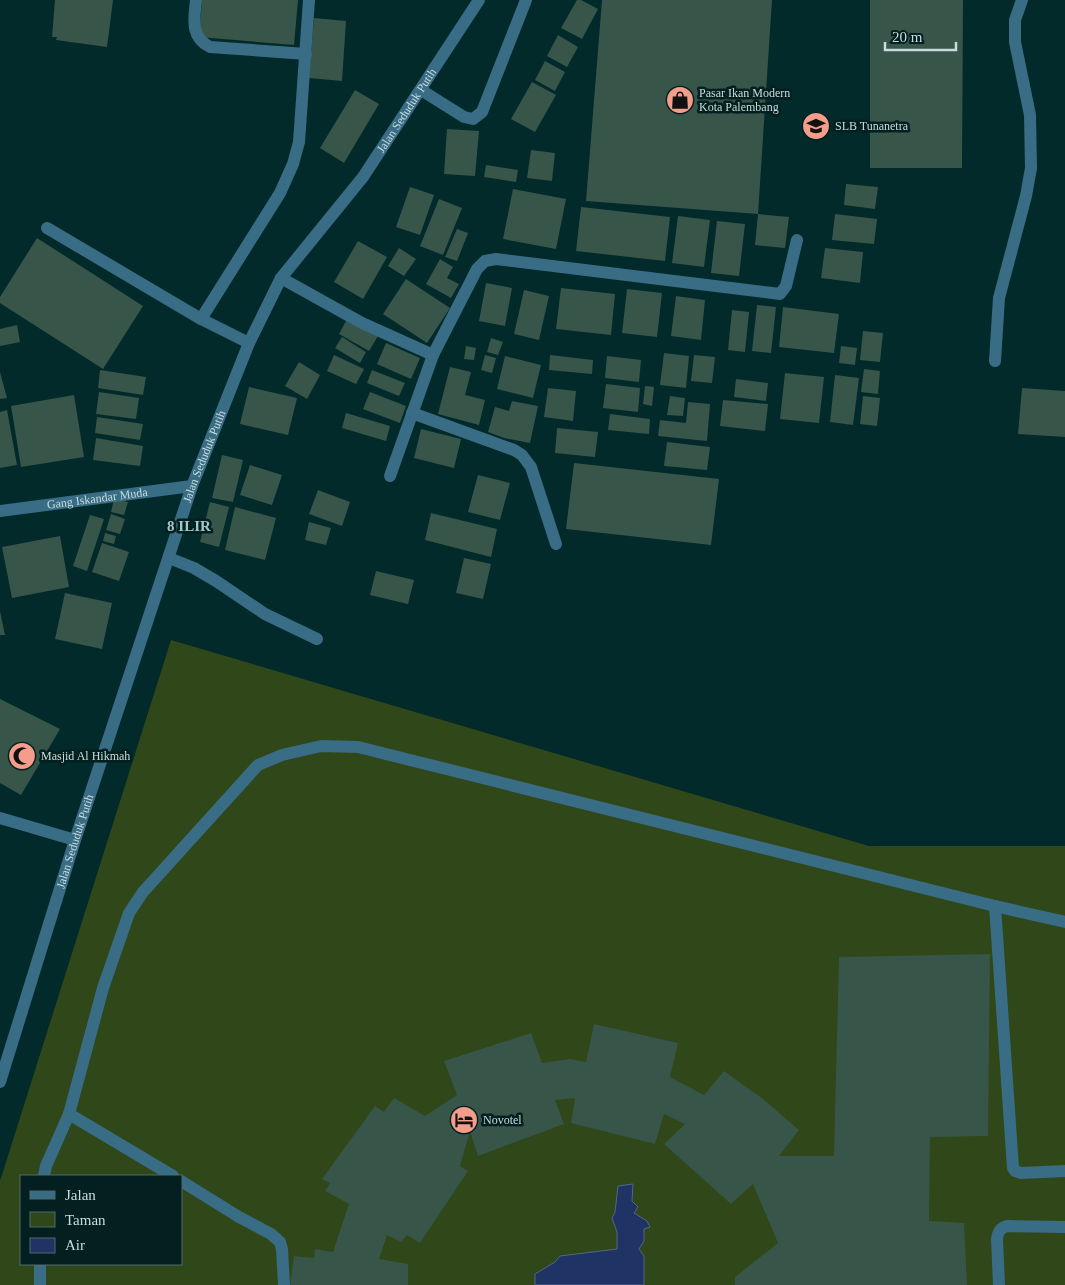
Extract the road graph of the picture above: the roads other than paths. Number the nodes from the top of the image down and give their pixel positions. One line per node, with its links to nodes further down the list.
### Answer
1 (196, 0): 6 (street)
2 (310, 0): 6 (street)
3 (479, 0): 7 (street, Jalan Seduduk Putih)
4 (526, 0): 7 (street)
5 (1022, 0): 14 (street)
6 (306, 54): 11 (street)
7 (421, 90): 10 (street, Jalan Seduduk Putih)
8 (47, 228): 11 (street)
9 (797, 240): 13 (street)
10 (281, 278): 12 (street, Jalan Seduduk Putih); 13 (street)
11 (201, 318): 12 (street)
12 (249, 343): 17 (street, Jalan Seduduk Putih)
13 (433, 355): 15 (street)
14 (995, 362)
15 (412, 413): 16 (street); 19 (street)
16 (390, 476)
17 (192, 486): 18 (street, Gang Iskandar Muda); 20 (street, Jalan Seduduk Putih)
18 (0, 511)
19 (556, 544)
20 (169, 558): 21 (street); 23 (street, Jalan Seduduk Putih)
21 (317, 639)
22 (0, 818): 23 (street)
23 (75, 840): 26 (street, Jalan Seduduk Putih)
24 (995, 906): 25 (street); 28 (street); 29 (street)
25 (1065, 922)
26 (6, 1039): 27 (street, Jalan Seduduk Putih)
27 (0, 1082)
28 (69, 1114): 30 (street); 31 (street)
29 (1065, 1171)
30 (44, 1175)
31 (171, 1175)
32 (182, 1182): 36 (street)
33 (1065, 1226): 37 (street)
34 (40, 1265): 35 (street)
35 (40, 1285)
36 (284, 1285)
37 (999, 1285)

